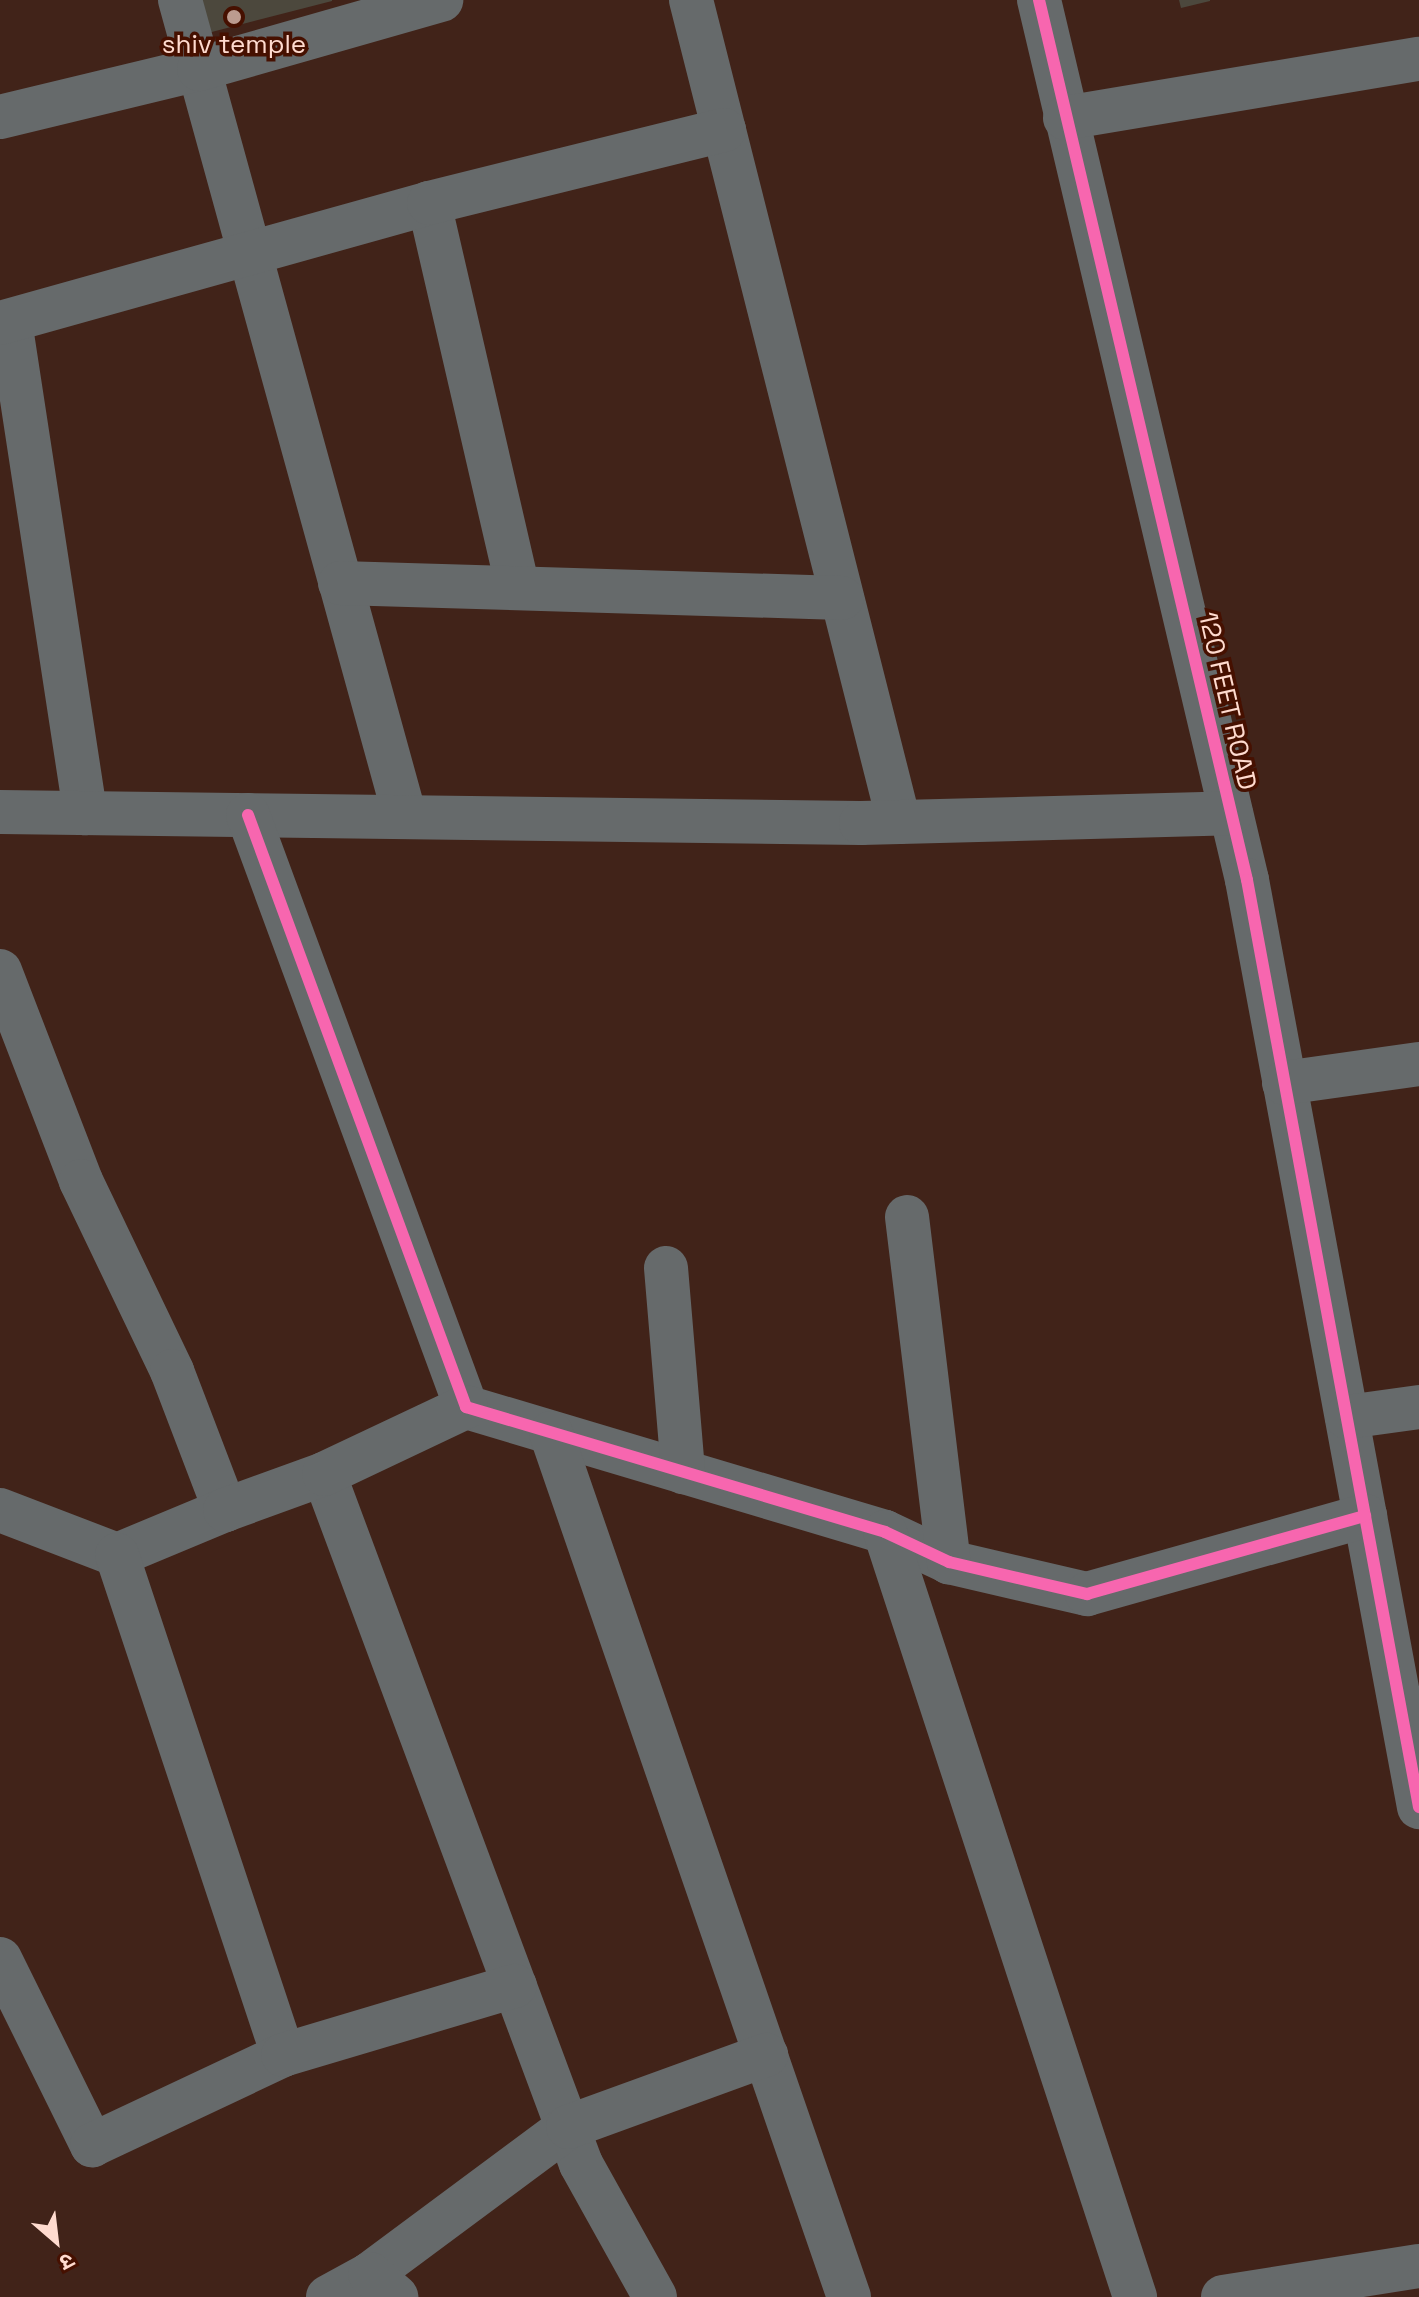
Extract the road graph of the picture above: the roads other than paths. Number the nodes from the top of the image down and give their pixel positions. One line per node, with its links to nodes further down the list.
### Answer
1 (180, 0): 7 (street)
2 (441, 0): 5 (street)
3 (691, 0): 10 (street)
4 (1039, 0): 9 (street, 120 FEET ROAD)
5 (370, 9): 7 (street)
6 (1419, 59): 9 (street)
7 (199, 69): 8 (street); 12 (street)
8 (0, 117)
9 (1065, 118): 19 (street, 120 FEET ROAD)
10 (724, 130): 11 (street); 16 (street)
11 (429, 203): 12 (street); 15 (street)
12 (250, 255): 13 (street); 14 (street)
13 (5, 322): 18 (street)
14 (340, 583): 15 (street); 21 (street)
15 (518, 588): 16 (street)
16 (842, 598): 22 (street)
17 (0, 812): 18 (street)
18 (85, 813): 20 (street)
19 (1231, 813): 22 (street); 25 (street, 120 FEET ROAD)
20 (248, 815): 21 (street); 28 (street)
21 (405, 817): 22 (street)
22 (899, 822)
23 (0, 971): 35 (street)
24 (1419, 1064): 25 (street)
25 (1284, 1083): 30 (street, 120 FEET ROAD)
26 (907, 1217): 39 (street)
27 (666, 1268): 32 (street)
28 (466, 1407): 31 (street); 33 (street)
29 (1419, 1407): 30 (street)
30 (1347, 1417): 36 (street, 120 FEET ROAD)
31 (551, 1433): 32 (street); 45 (street)
32 (683, 1472): 37 (street)
33 (324, 1474): 35 (street); 43 (street)
34 (0, 1510): 38 (street)
35 (225, 1510): 38 (street)
36 (1365, 1516): 39 (street); 40 (street, 120 FEET ROAD)
37 (885, 1532): 39 (street); 52 (street)
38 (117, 1555): 44 (street)
39 (949, 1562)
40 (1402, 1627): 41 (street, 120 FEET ROAD)
41 (1419, 1807)
42 (0, 1959): 44 (street)
43 (515, 1986): 44 (street); 46 (street)
44 (283, 2055)
45 (766, 2055): 46 (street); 51 (street)
46 (568, 2127): 48 (street); 50 (street)
47 (1419, 2266): 53 (street)
48 (383, 2286): 49 (street)
49 (328, 2297)
50 (655, 2297)
51 (849, 2297)
52 (1135, 2297)
53 (1223, 2297)

